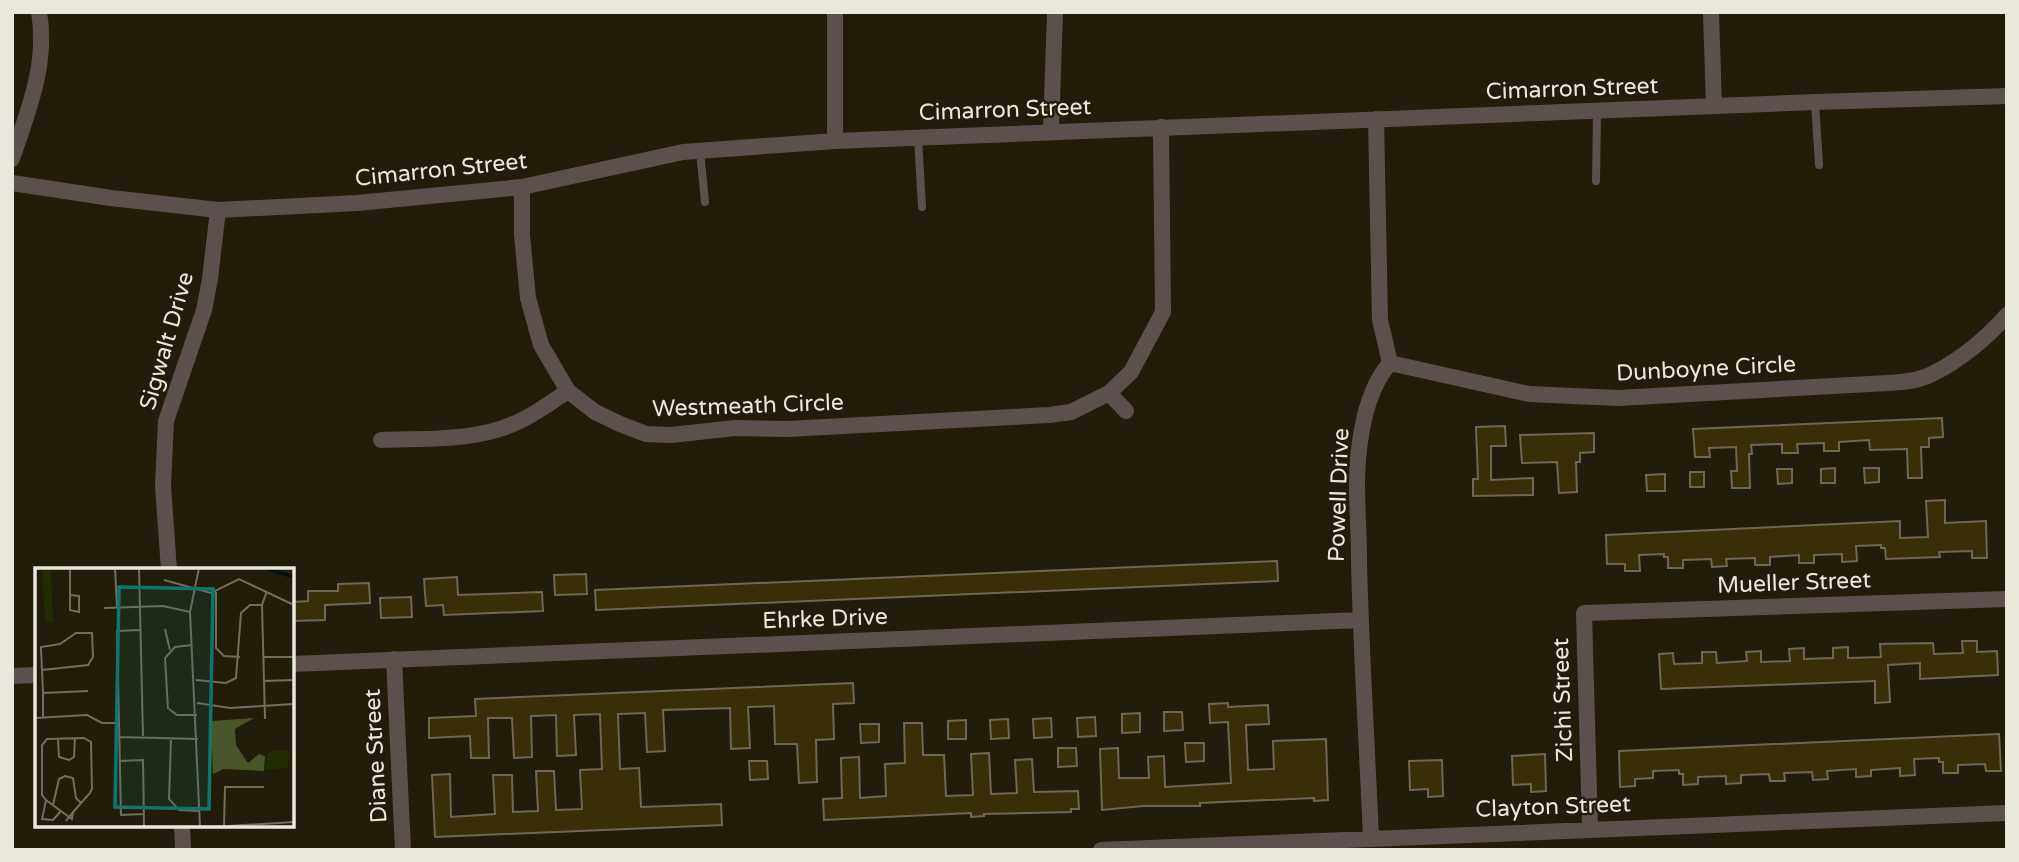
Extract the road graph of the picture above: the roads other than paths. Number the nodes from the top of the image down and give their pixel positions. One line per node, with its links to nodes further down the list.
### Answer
1 (39, 12): 15 (street)
2 (835, 12): 13 (street)
3 (1055, 12): 11 (street)
4 (1711, 12): 7 (street)
5 (2007, 96): 6 (street, Cimarron Street)
6 (1815, 102): 7 (street, Cimarron Street); 16 (lane)
7 (1714, 106): 8 (street, Cimarron Street)
8 (1597, 112): 9 (street, Cimarron Street); 17 (lane)
9 (1376, 119): 10 (street, Cimarron Street); 24 (street)
10 (1161, 127): 11 (street, Cimarron Street); 26 (street, Westmeath Circle)
11 (1051, 131): 12 (street, Cimarron Street)
12 (918, 138): 13 (street, Cimarron Street); 21 (lane)
13 (835, 141): 14 (street, Cimarron Street)
14 (700, 151): 19 (street, Cimarron Street); 20 (lane)
15 (12, 159)
16 (1819, 165)
17 (1596, 181)
18 (12, 183): 22 (street, Cimarron Street)
19 (522, 187): 22 (street, Cimarron Street); 25 (street, Westmeath Circle)
20 (705, 202)
21 (922, 207)
22 (218, 210): 29 (street, Sigwalt Drive)
23 (2004, 323): 24 (street, Dunboyne Circle)
24 (1390, 363): 32 (street, Powell Drive)
25 (568, 391): 26 (street, Westmeath Circle); 28 (street)
26 (1109, 393): 27 (street)
27 (1126, 411)
28 (382, 440)
29 (169, 568)
30 (2007, 599): 31 (street, Mueller Street)
31 (1584, 613): 39 (street, Zichi Street)
32 (1360, 620): 33 (street, Ehrke Drive); 40 (street, Powell Drive)
33 (394, 659): 34 (street, Ehrke Drive); 43 (street, Diane Street)
34 (294, 664)
35 (35, 675): 36 (street)
36 (12, 676)
37 (2007, 813): 39 (street, Clayton Street)
38 (182, 827): 42 (street)
39 (1590, 828): 40 (street, Clayton Street)
40 (1371, 838): 41 (street, Clayton Street)
41 (1242, 847): 44 (street, Clayton Street)
42 (183, 850)
43 (403, 850)
44 (1101, 850)

